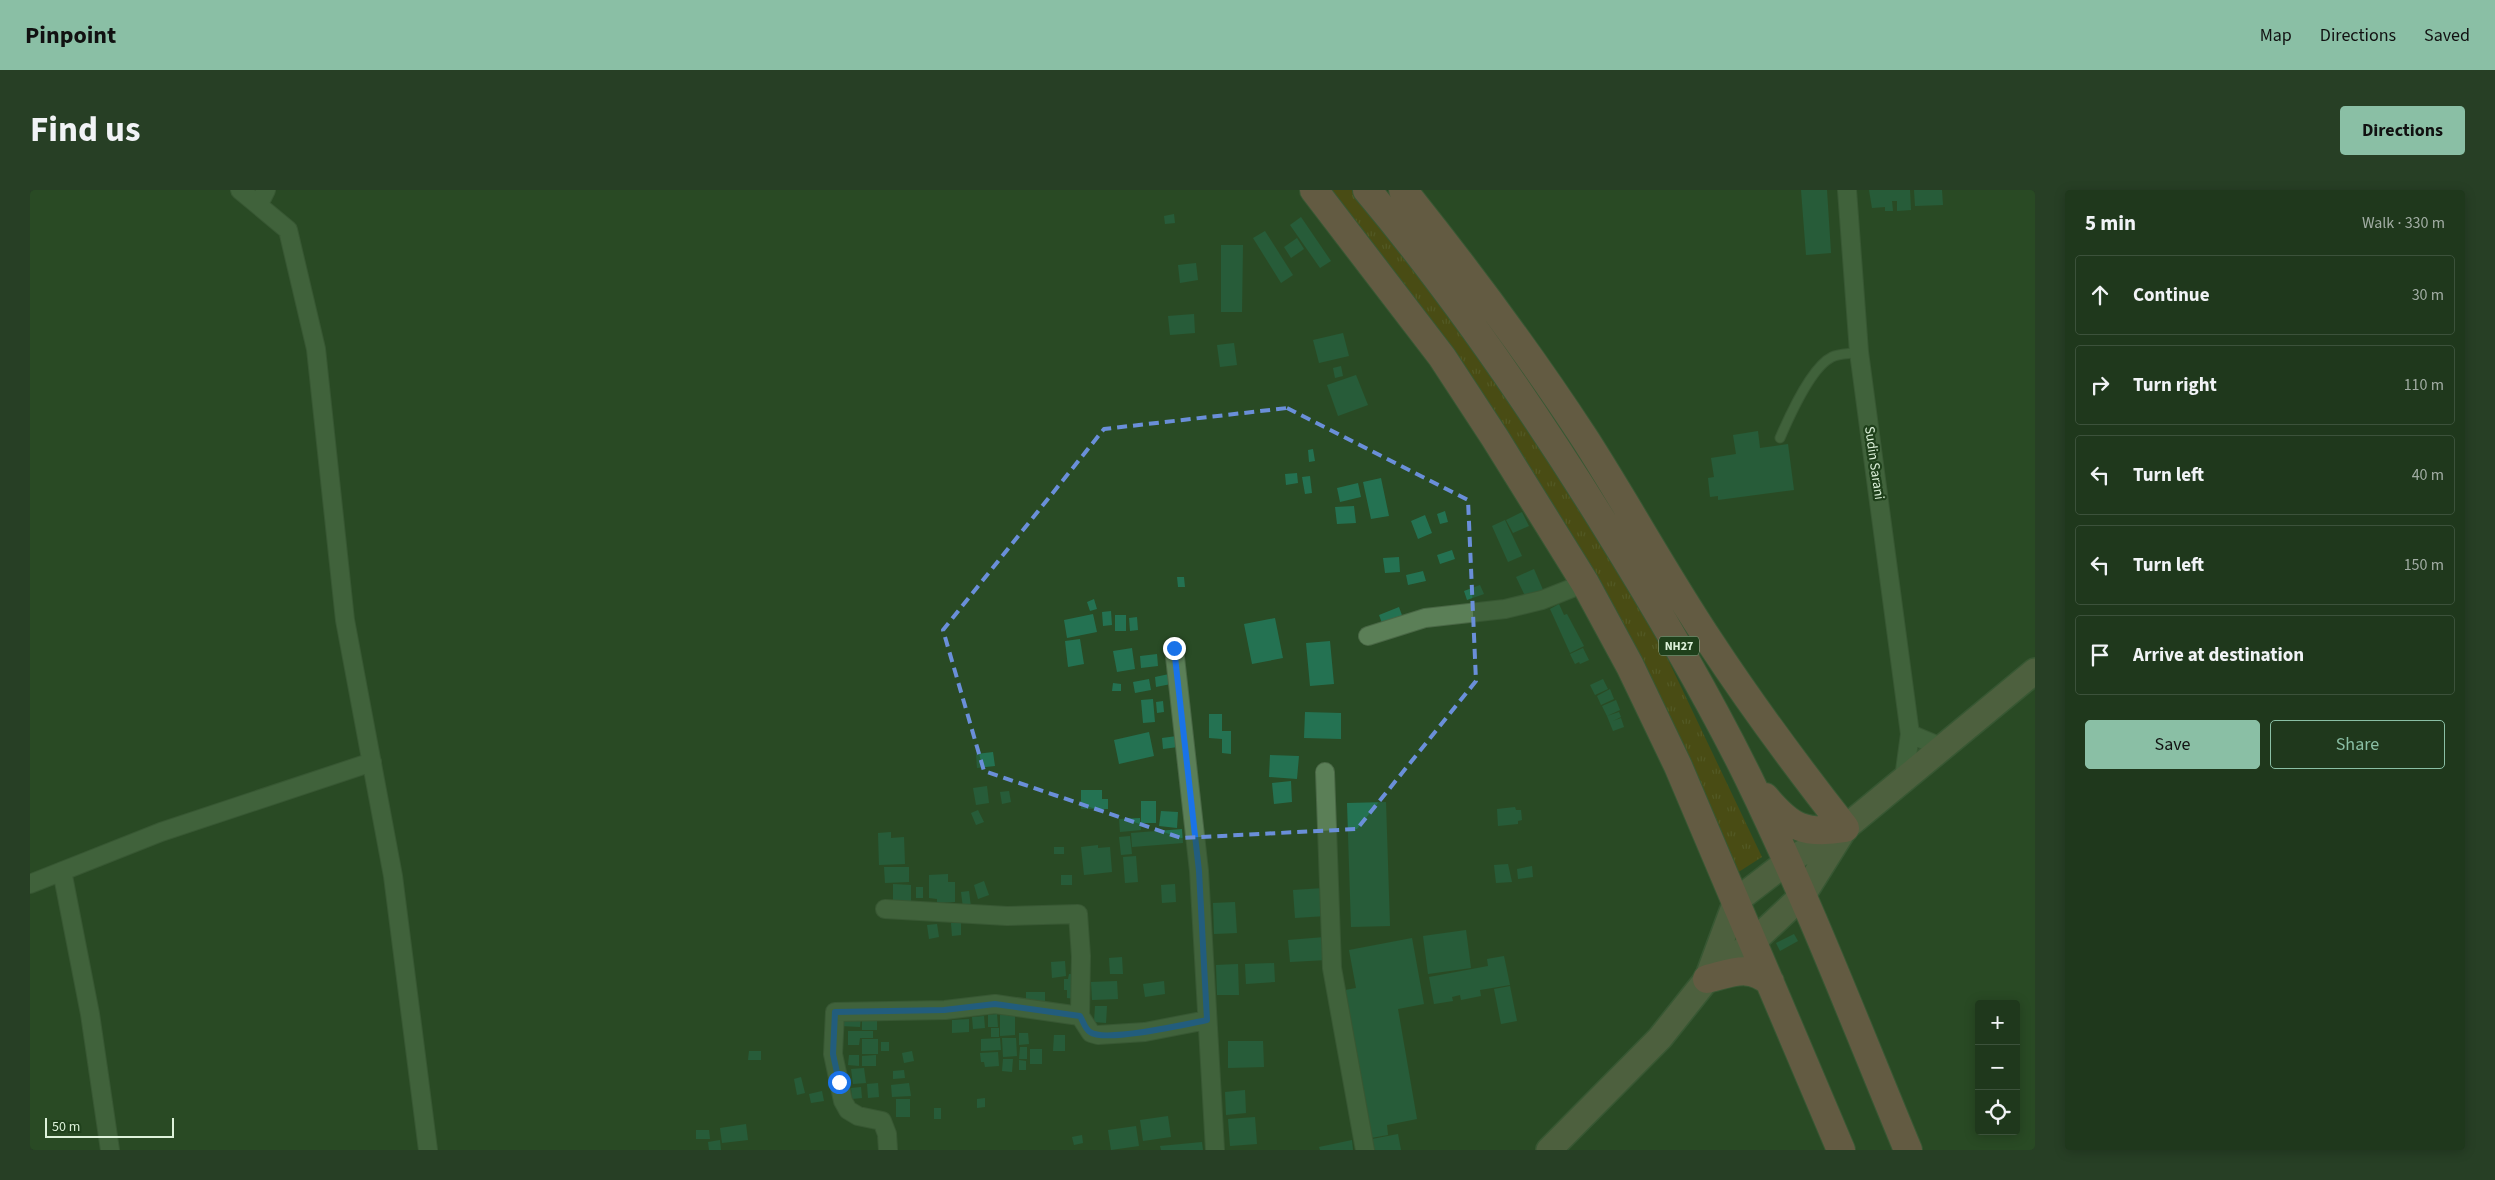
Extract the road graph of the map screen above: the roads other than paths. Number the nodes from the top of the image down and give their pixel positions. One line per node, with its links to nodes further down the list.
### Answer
1 (240, 190): 6 (street)
2 (1314, 190): 9 (highway)
3 (1367, 190): 17 (highway, NH27)
4 (1403, 190): 19 (highway)
5 (1847, 190): 7 (street, Sudin Sarani)
6 (262, 197): 15 (street)
7 (1859, 352): 8 (lane); 13 (street, Sudin Sarani)
8 (1780, 438)
9 (1585, 583): 10 (street); 24 (highway)
10 (1368, 636)
11 (1174, 648): 30 (street)
12 (2035, 671): 14 (main road)
13 (1910, 734): 14 (street); 18 (street, Sudin Sarani)
14 (1941, 747): 18 (main road)
15 (372, 762): 21 (street); 32 (street)
16 (1325, 772): 35 (street)
17 (1748, 776): 19 (highway); 20 (highway, NH27)
18 (1904, 778): 19 (main road)
19 (1845, 828): 20 (main road); 23 (main road)
20 (1788, 861): 23 (highway, NH27); 24 (main road)
21 (62, 871): 22 (street); 31 (street)
22 (30, 884)
23 (1803, 895): 26 (main road); 38 (highway, NH27)
24 (1736, 901): 26 (highway); 27 (main road)
25 (885, 909): 29 (street)
26 (1753, 942): 27 (main road); 28 (highway)
27 (1707, 979): 28 (highway); 36 (main road)
28 (1770, 982): 37 (highway)
29 (1080, 1016): 30 (street); 33 (street)
30 (1207, 1020): 34 (street)
31 (110, 1150)
32 (428, 1150)
33 (888, 1150)
34 (1215, 1150)
35 (1366, 1150)
36 (1549, 1150)
37 (1841, 1150)
38 (1908, 1150)

